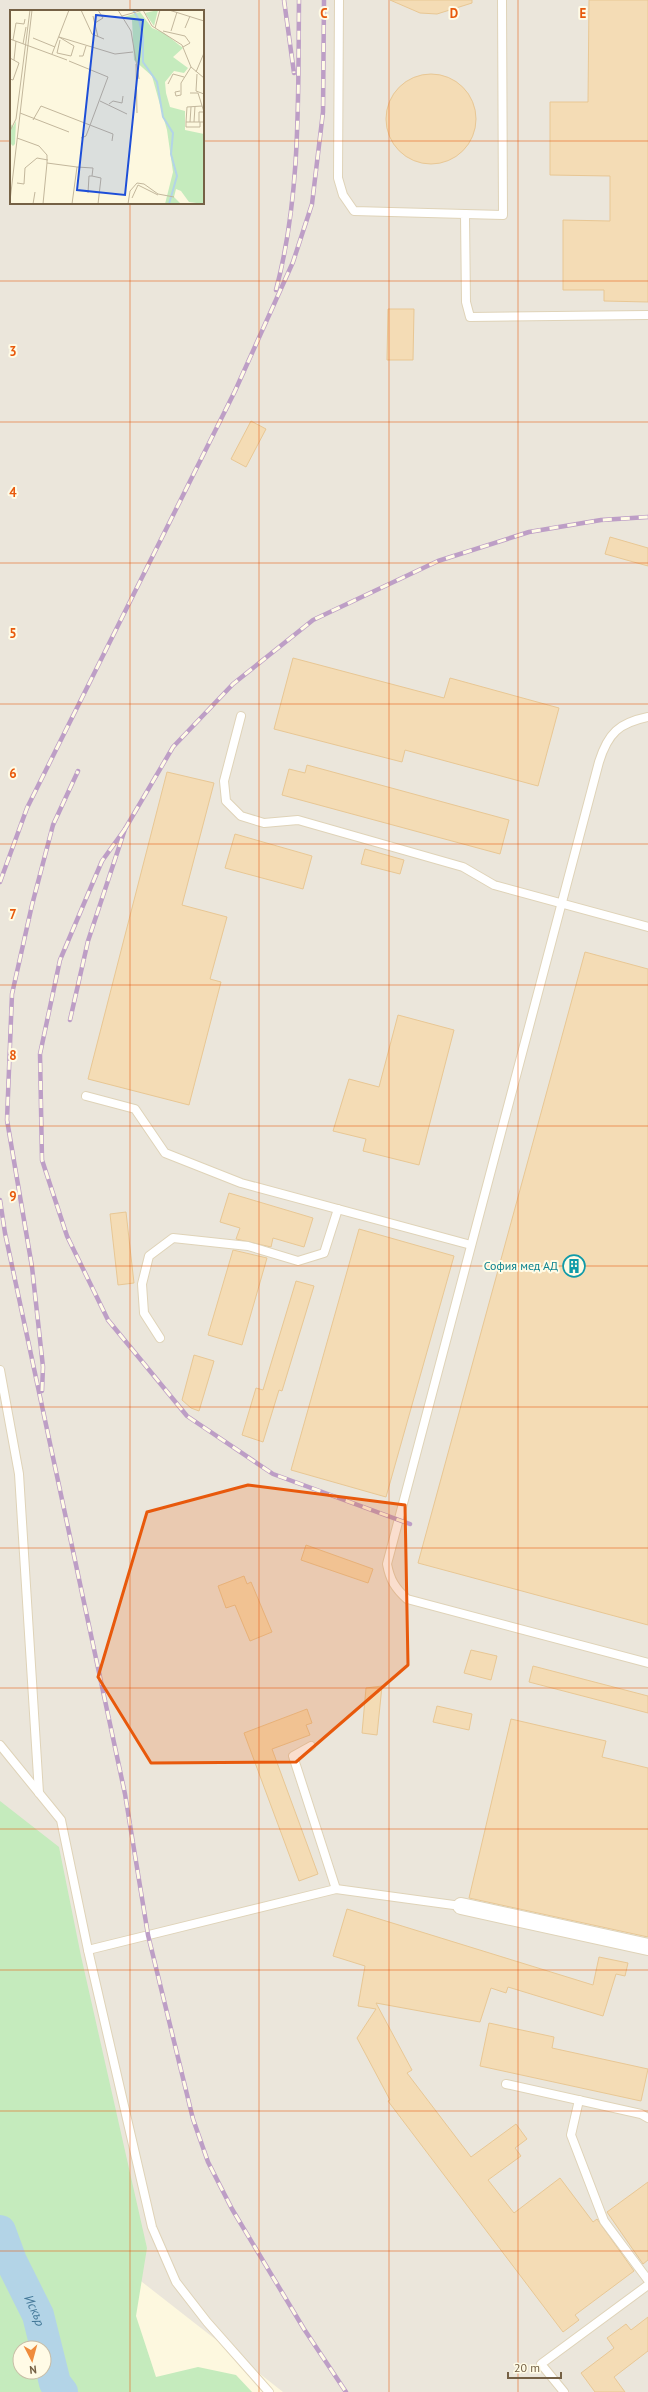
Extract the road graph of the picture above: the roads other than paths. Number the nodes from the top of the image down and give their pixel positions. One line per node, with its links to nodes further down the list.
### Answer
1 (340, 0): 3 (lane)
2 (502, 0): 3 (lane)
3 (466, 214): 4 (lane)
4 (648, 315)
5 (241, 716): 7 (lane)
6 (648, 716): 7 (lane)
7 (562, 903): 8 (lane); 11 (lane)
8 (648, 927)
9 (86, 1096): 10 (lane)
10 (338, 1209): 11 (lane); 12 (lane)
11 (471, 1245): 14 (lane)
12 (160, 1338)
13 (0, 1370): 17 (lane)
14 (648, 1663)
15 (0, 1745): 17 (lane)
16 (311, 1746): 18 (lane)
17 (39, 1793): 21 (lane)
18 (336, 1889): 19 (lane); 21 (lane)
19 (461, 1906): 20 (street)
20 (648, 1947)
21 (88, 1950): 27 (lane)
22 (506, 2084): 23 (lane)
23 (579, 2100): 24 (lane); 25 (lane)
24 (648, 2118)
25 (648, 2280)
26 (648, 2285): 28 (lane)
27 (269, 2392)
28 (564, 2392)

